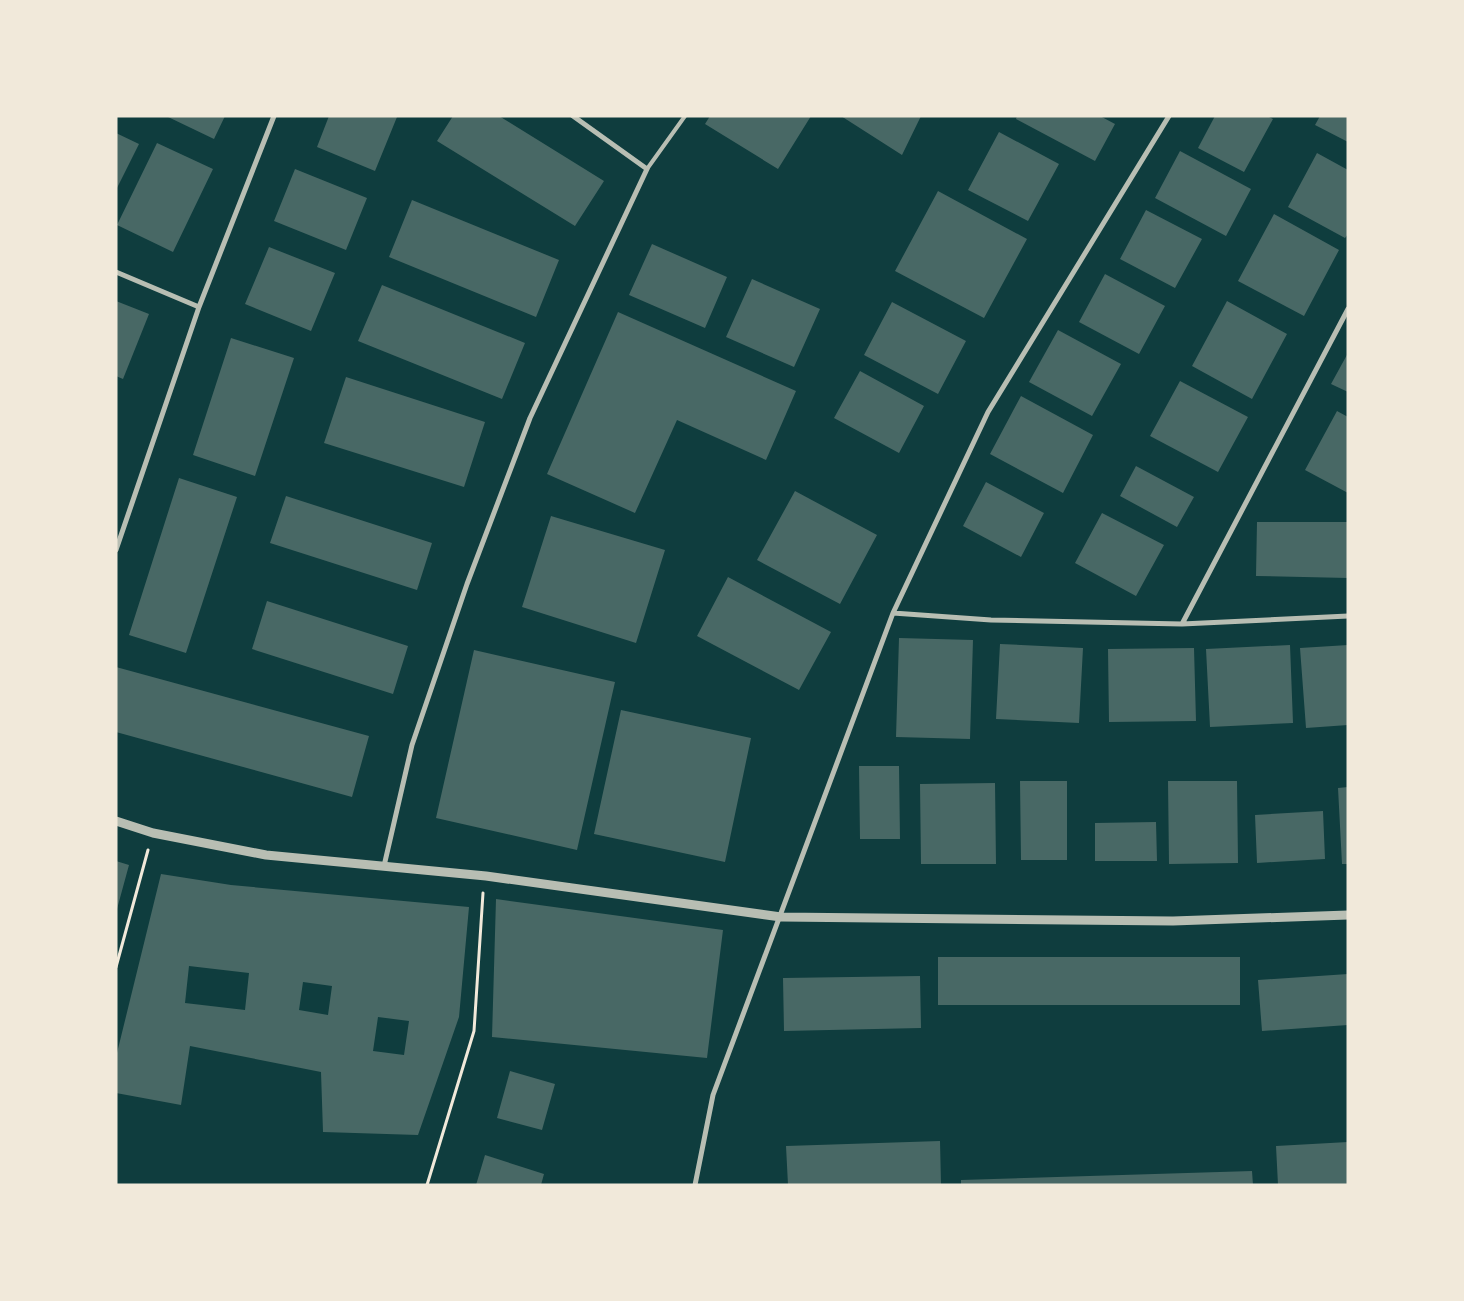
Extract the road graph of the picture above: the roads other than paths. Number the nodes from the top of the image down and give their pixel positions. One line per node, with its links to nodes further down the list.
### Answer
1 (274, 116): 7 (street)
2 (573, 116): 5 (street)
3 (685, 116): 5 (lane)
4 (1169, 116): 11 (street)
5 (647, 169): 15 (street)
6 (116, 272): 7 (street)
7 (199, 307): 9 (street)
8 (1348, 309): 13 (street)
9 (118, 539): 10 (street)
10 (116, 550)
11 (893, 613): 13 (street); 16 (street)
12 (1348, 616): 13 (street)
13 (1182, 624)
14 (116, 821): 15 (street)
15 (384, 867): 16 (street)
16 (781, 916): 17 (street); 18 (street)
17 (1348, 916)
18 (695, 1185)

